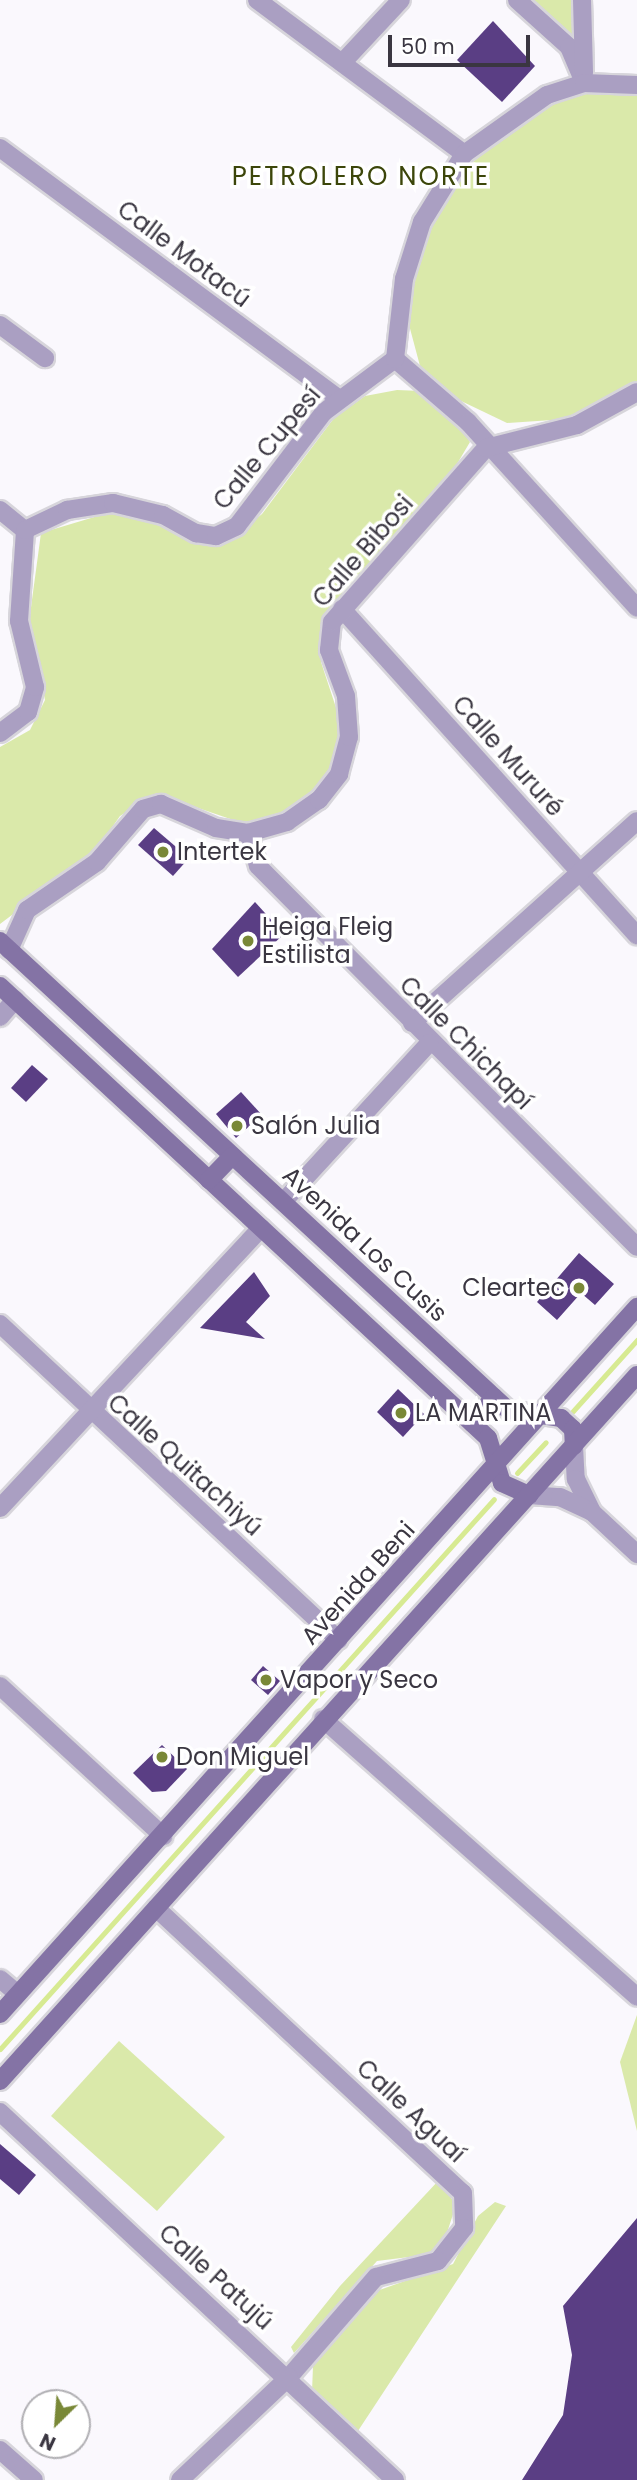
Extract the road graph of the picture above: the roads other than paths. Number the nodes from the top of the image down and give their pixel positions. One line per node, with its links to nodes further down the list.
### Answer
1 (257, 0): 5 (street)
2 (401, 0): 5 (street)
3 (517, 0): 6 (street)
4 (582, 0): 6 (street)
5 (342, 63): 9 (street)
6 (584, 83): 7 (street); 9 (street)
7 (637, 85)
8 (0, 148): 14 (street, Calle Motacú)
9 (464, 154): 12 (street)
10 (0, 325): 11 (street)
11 (45, 358)
12 (395, 359): 14 (street, Calle Cupesí); 15 (street)
13 (637, 392): 15 (street)
14 (339, 400): 17 (street, Calle Cupesí)
15 (486, 448): 18 (street); 19 (street, Calle Bibosi)
16 (0, 510): 17 (street)
17 (25, 530): 20 (street)
18 (637, 608)
19 (342, 610): 22 (street, Calle Bibosi); 23 (street, Calle Mururé)
20 (0, 733)
21 (637, 821): 23 (street)
22 (248, 833): 25 (street, Calle Bibosi); 29 (street, Calle Chichapí)
23 (580, 873): 24 (street, Calle Mururé); 29 (street)
24 (637, 935)
25 (5, 946): 31 (street, Avenida Los Cusis)
26 (0, 986): 27 (street)
27 (15, 1000): 28 (street); 32 (street)
28 (0, 1017)
29 (412, 1023): 30 (street, Calle Chichapí)
30 (429, 1043): 33 (street); 35 (street, Calle Chichapí)
31 (232, 1156): 32 (street); 33 (street, Avenida Los Cusis)
32 (209, 1180): 34 (street)
33 (283, 1202): 39 (street, Avenida Los Cusis)
34 (261, 1228): 40 (street); 42 (street)
35 (637, 1247)
36 (637, 1307): 41 (street, Avenida Beni)
37 (0, 1324): 40 (street, Calle Quitachiyú)
38 (637, 1375): 43 (street)
39 (494, 1397): 41 (street, Avenida Los Cusis); 42 (street)
40 (90, 1412): 46 (street); 49 (street, Calle Quitachiyú)
41 (542, 1415): 43 (street, Avenida Los Cusis); 44 (street, Avenida Beni)
42 (472, 1423): 44 (street)
43 (574, 1446): 45 (street); 47 (street)
44 (495, 1468): 45 (street); 49 (street, Avenida Beni)
45 (529, 1495): 47 (street); 51 (street)
46 (0, 1508)
47 (592, 1512): 48 (street)
48 (637, 1554)
49 (339, 1640): 52 (street, Avenida Beni)
50 (0, 1686): 52 (street)
51 (323, 1719): 53 (street); 56 (street)
52 (163, 1836): 55 (street, Avenida Beni)
53 (156, 1908): 58 (street); 60 (street, Calle Aguaí)
54 (0, 1979): 55 (street)
55 (18, 1994): 57 (street, Avenida Beni)
56 (637, 1997)
57 (0, 2014)
58 (0, 2081)
59 (0, 2112): 60 (street, Calle Patujú)
60 (289, 2377): 63 (street, Calle Aguaí); 64 (street, Calle Patujú)
61 (0, 2450): 62 (street)
62 (34, 2480)
63 (180, 2480)
64 (395, 2480)

